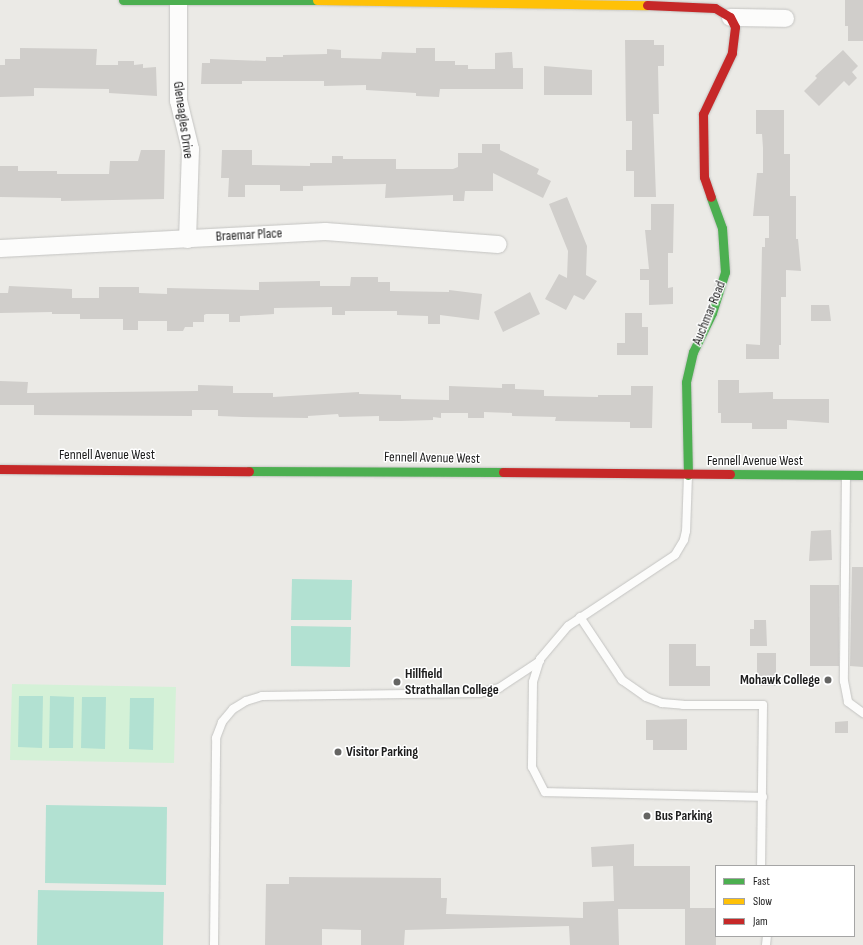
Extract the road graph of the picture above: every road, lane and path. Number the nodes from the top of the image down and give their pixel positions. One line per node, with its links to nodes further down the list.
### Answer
1 (123, 0): 2 (street)
2 (178, 1): 3 (street); 5 (street, Gleneagles Drive)
3 (730, 17): 4 (street); 9 (street, Auchmar Road)
4 (784, 18)
5 (187, 239): 6 (street, Braemar Place); 7 (street, Braemar Place)
6 (498, 244)
7 (0, 248)
8 (0, 469): 9 (street, Fennell Avenue West)
9 (688, 475): 10 (street, Fennell Avenue West); 12 (lane)
10 (846, 475): 11 (street, Fennell Avenue West); 14 (lane)
11 (863, 475)
12 (580, 617): 13 (lane); 15 (lane)
13 (540, 661): 15 (lane); 17 (lane)
14 (863, 713)
15 (763, 797): 16 (lane)
16 (761, 865)
17 (214, 945)

